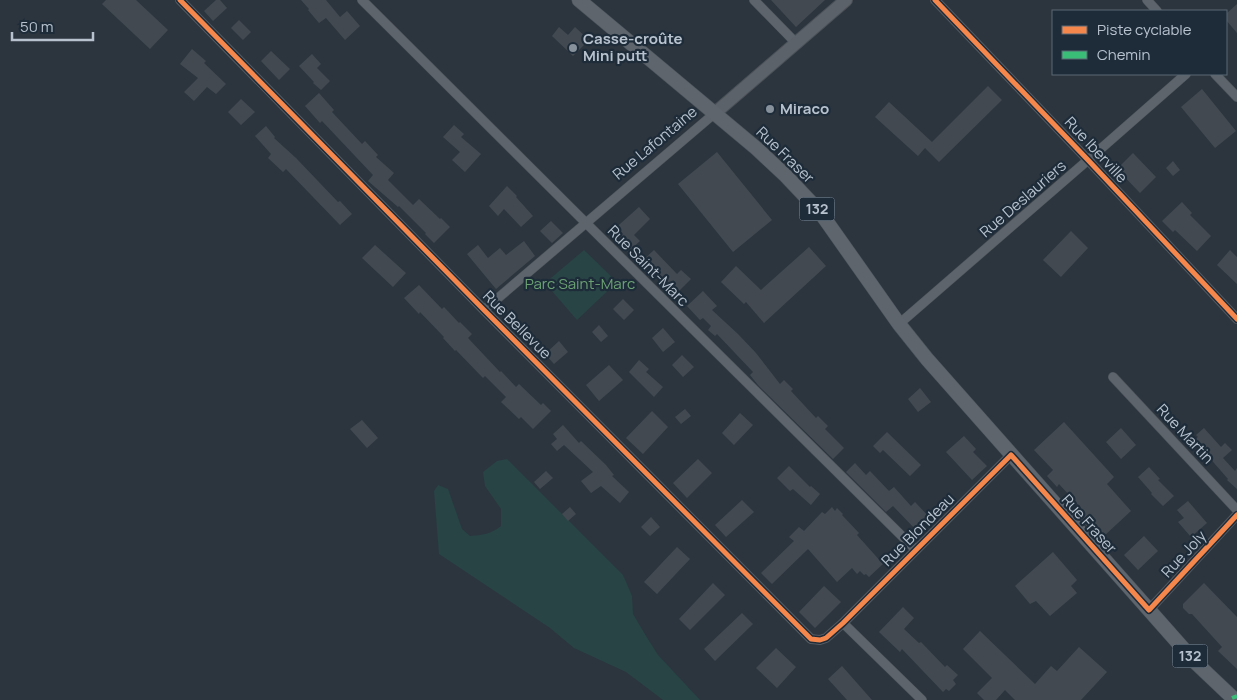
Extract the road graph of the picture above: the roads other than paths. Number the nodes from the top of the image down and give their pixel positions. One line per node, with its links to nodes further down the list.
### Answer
1 (180, 0): 16 (street, Rue Bellevue)
2 (362, 0): 15 (street, Rue Saint-Marc)
3 (579, 0): 13 (main road, Rue Fraser / 132)
4 (754, 0): 9 (street)
5 (846, 0): 9 (main road, Rue Lafontaine)
6 (935, 0): 14 (street, Rue Iberville)
7 (1147, 0): 8 (street)
8 (1156, 10)
9 (796, 43): 13 (main road, Rue Lafontaine)
10 (1185, 75): 14 (street, Rue Deslauriers)
11 (1216, 75): 12 (street)
12 (1237, 97)
13 (715, 113): 15 (street, Rue Lafontaine); 18 (main road, Rue Fraser / 132)
14 (1088, 160): 17 (street, Rue Iberville); 18 (street, Rue Deslauriers)
15 (586, 223): 16 (street, Rue Lafontaine); 23 (street, Rue Saint-Marc)
16 (484, 310): 25 (street, Rue Bellevue)
17 (1237, 319)
18 (899, 324): 20 (main road, Rue Fraser / 132)
19 (1113, 377): 21 (street, Rue Martin)
20 (1011, 455): 23 (street, Rue Blondeau); 24 (main road, Rue Fraser / 132)
21 (1237, 510)
22 (1237, 516): 24 (street, Rue Joly)
23 (916, 550): 25 (street, Rue Blondeau)
24 (1148, 610): 27 (main road, Rue Fraser / 132)
25 (843, 623): 26 (street)
26 (922, 700)
27 (1234, 700)

